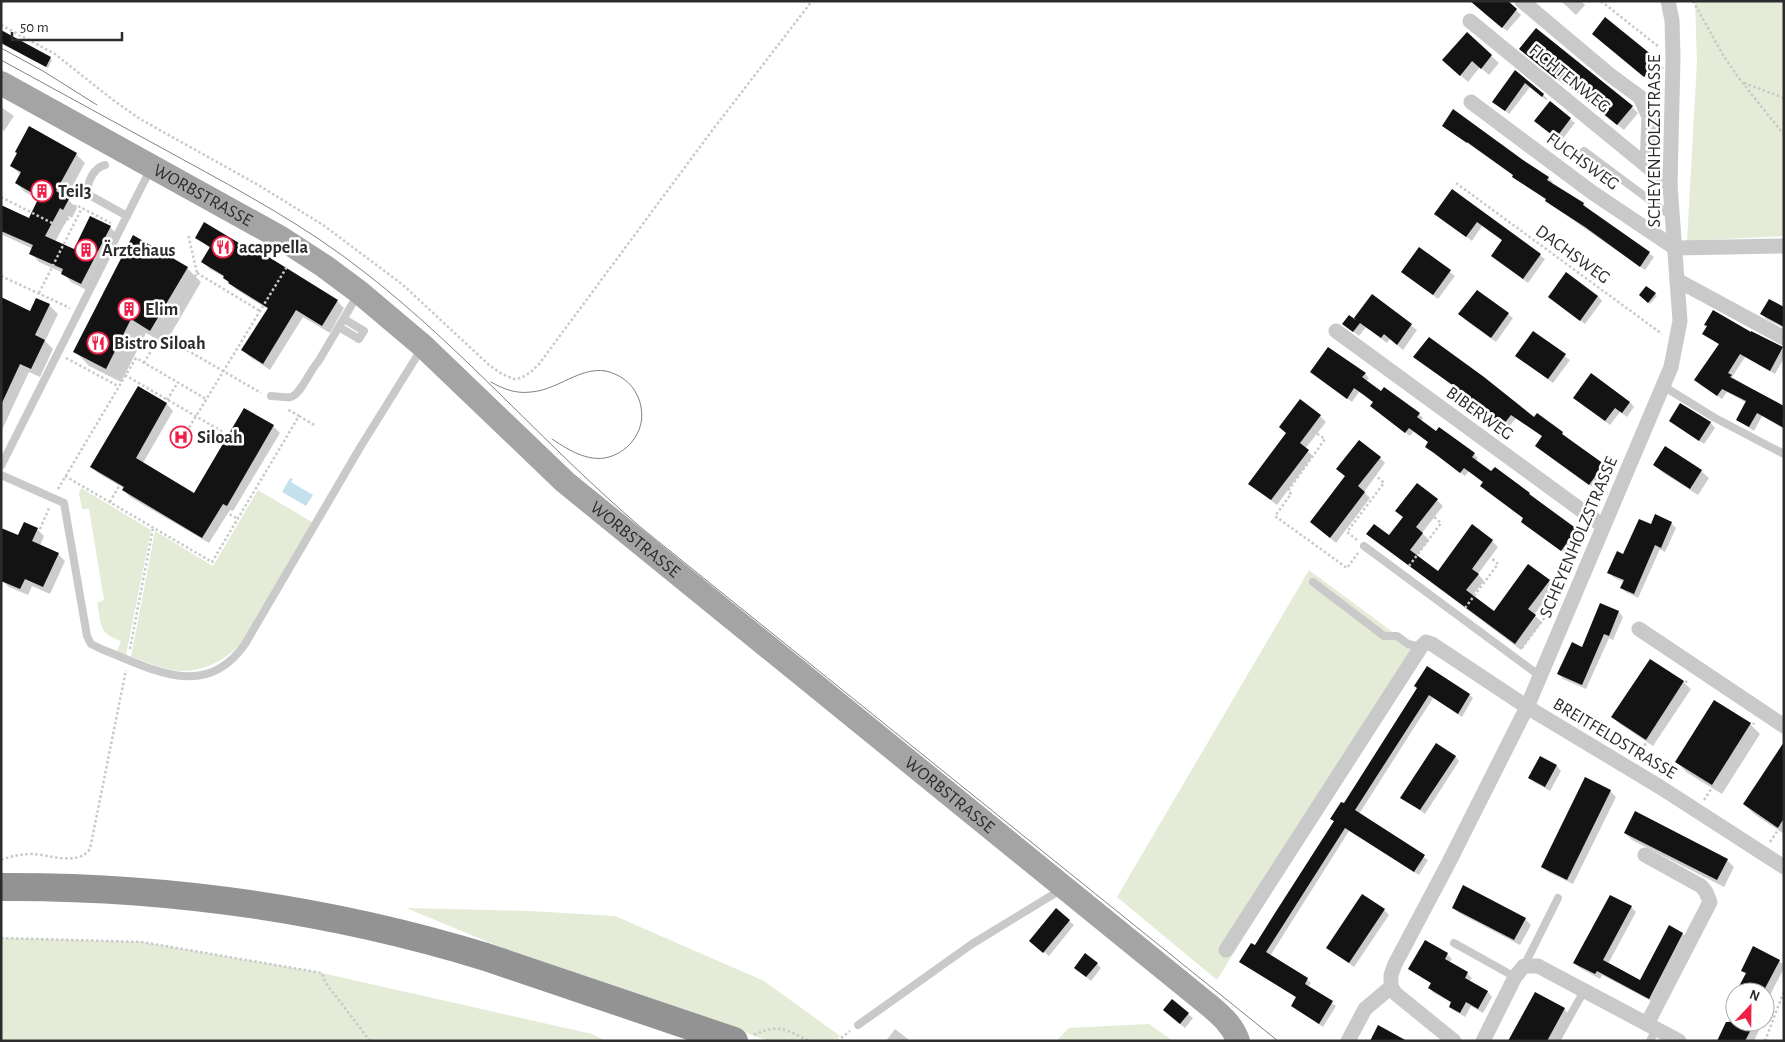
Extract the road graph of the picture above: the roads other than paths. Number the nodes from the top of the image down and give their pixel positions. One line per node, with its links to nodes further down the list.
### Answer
1 (1522, 1): 7 (street, FICHTENWEG)
2 (1668, 1): 10 (street, SCHEYENHOLZSTRASSE)
3 (1470, 21): 7 (street, FICHTENWEG)
4 (1, 83): 9 (main road, WORBSTRASSE)
5 (1470, 102): 14 (street, FUCHSWEG)
6 (1584, 151): 12 (lane)
7 (1647, 164): 10 (street, FICHTENWEG)
8 (105, 166): 11 (lane)
9 (152, 166): 11 (lane); 16 (main road, WORBSTRASSE)
10 (1670, 185): 12 (street, SCHEYENHOLZSTRASSE)
11 (127, 216): 25 (lane)
12 (1672, 216): 14 (street, SCHEYENHOLZSTRASSE)
13 (1784, 246): 14 (street)
14 (1675, 248): 15 (street, SCHEYENHOLZSTRASSE)
15 (1677, 280): 20 (street); 22 (street, SCHEYENHOLZSTRASSE)
16 (360, 292): 17 (lane); 21 (main road, WORBSTRASSE)
17 (344, 318): 18 (lane); 18 (lane)
18 (339, 327): 23 (lane)
19 (1336, 331): 27 (street, BIBERWEG)
20 (1784, 338)
21 (423, 346): 26 (lane); 38 (main road, WORBSTRASSE)
22 (1663, 386): 24 (lane); 27 (street, SCHEYENHOLZSTRASSE)
23 (267, 395)
24 (1784, 454)
25 (1, 466)
26 (1, 475)
27 (1603, 526): 32 (street, SCHEYENHOLZSTRASSE)
28 (1364, 546): 32 (lane)
29 (1313, 582): 31 (lane)
30 (1639, 629): 34 (street)
31 (1423, 645): 33 (street, BREITFELDSTRASSE); 42 (street)
32 (1540, 676): 33 (street, SCHEYENHOLZSTRASSE)
33 (1527, 707): 36 (street, BREITFELDSTRASSE); 44 (street, SCHEYENHOLZSTRASSE)
34 (1784, 726)
35 (1645, 855): 47 (street)
36 (1784, 867)
37 (1, 887): 48 (highway)
38 (1064, 888): 46 (lane); 50 (main road, WORBSTRASSE)
39 (1, 898): 49 (highway)
40 (1558, 898): 43 (lane)
41 (1454, 943): 43 (lane)
42 (1226, 950)
43 (1519, 972): 45 (street); 53 (street)
44 (1391, 987): 51 (street); 52 (street)
45 (1584, 991): 47 (street); 54 (lane)
46 (858, 1025)
47 (1651, 1031): 55 (street)
48 (742, 1039)
49 (700, 1041)
50 (1238, 1041)
51 (1348, 1041)
52 (1454, 1041)
53 (1483, 1041)
54 (1556, 1041)
55 (1679, 1041)

